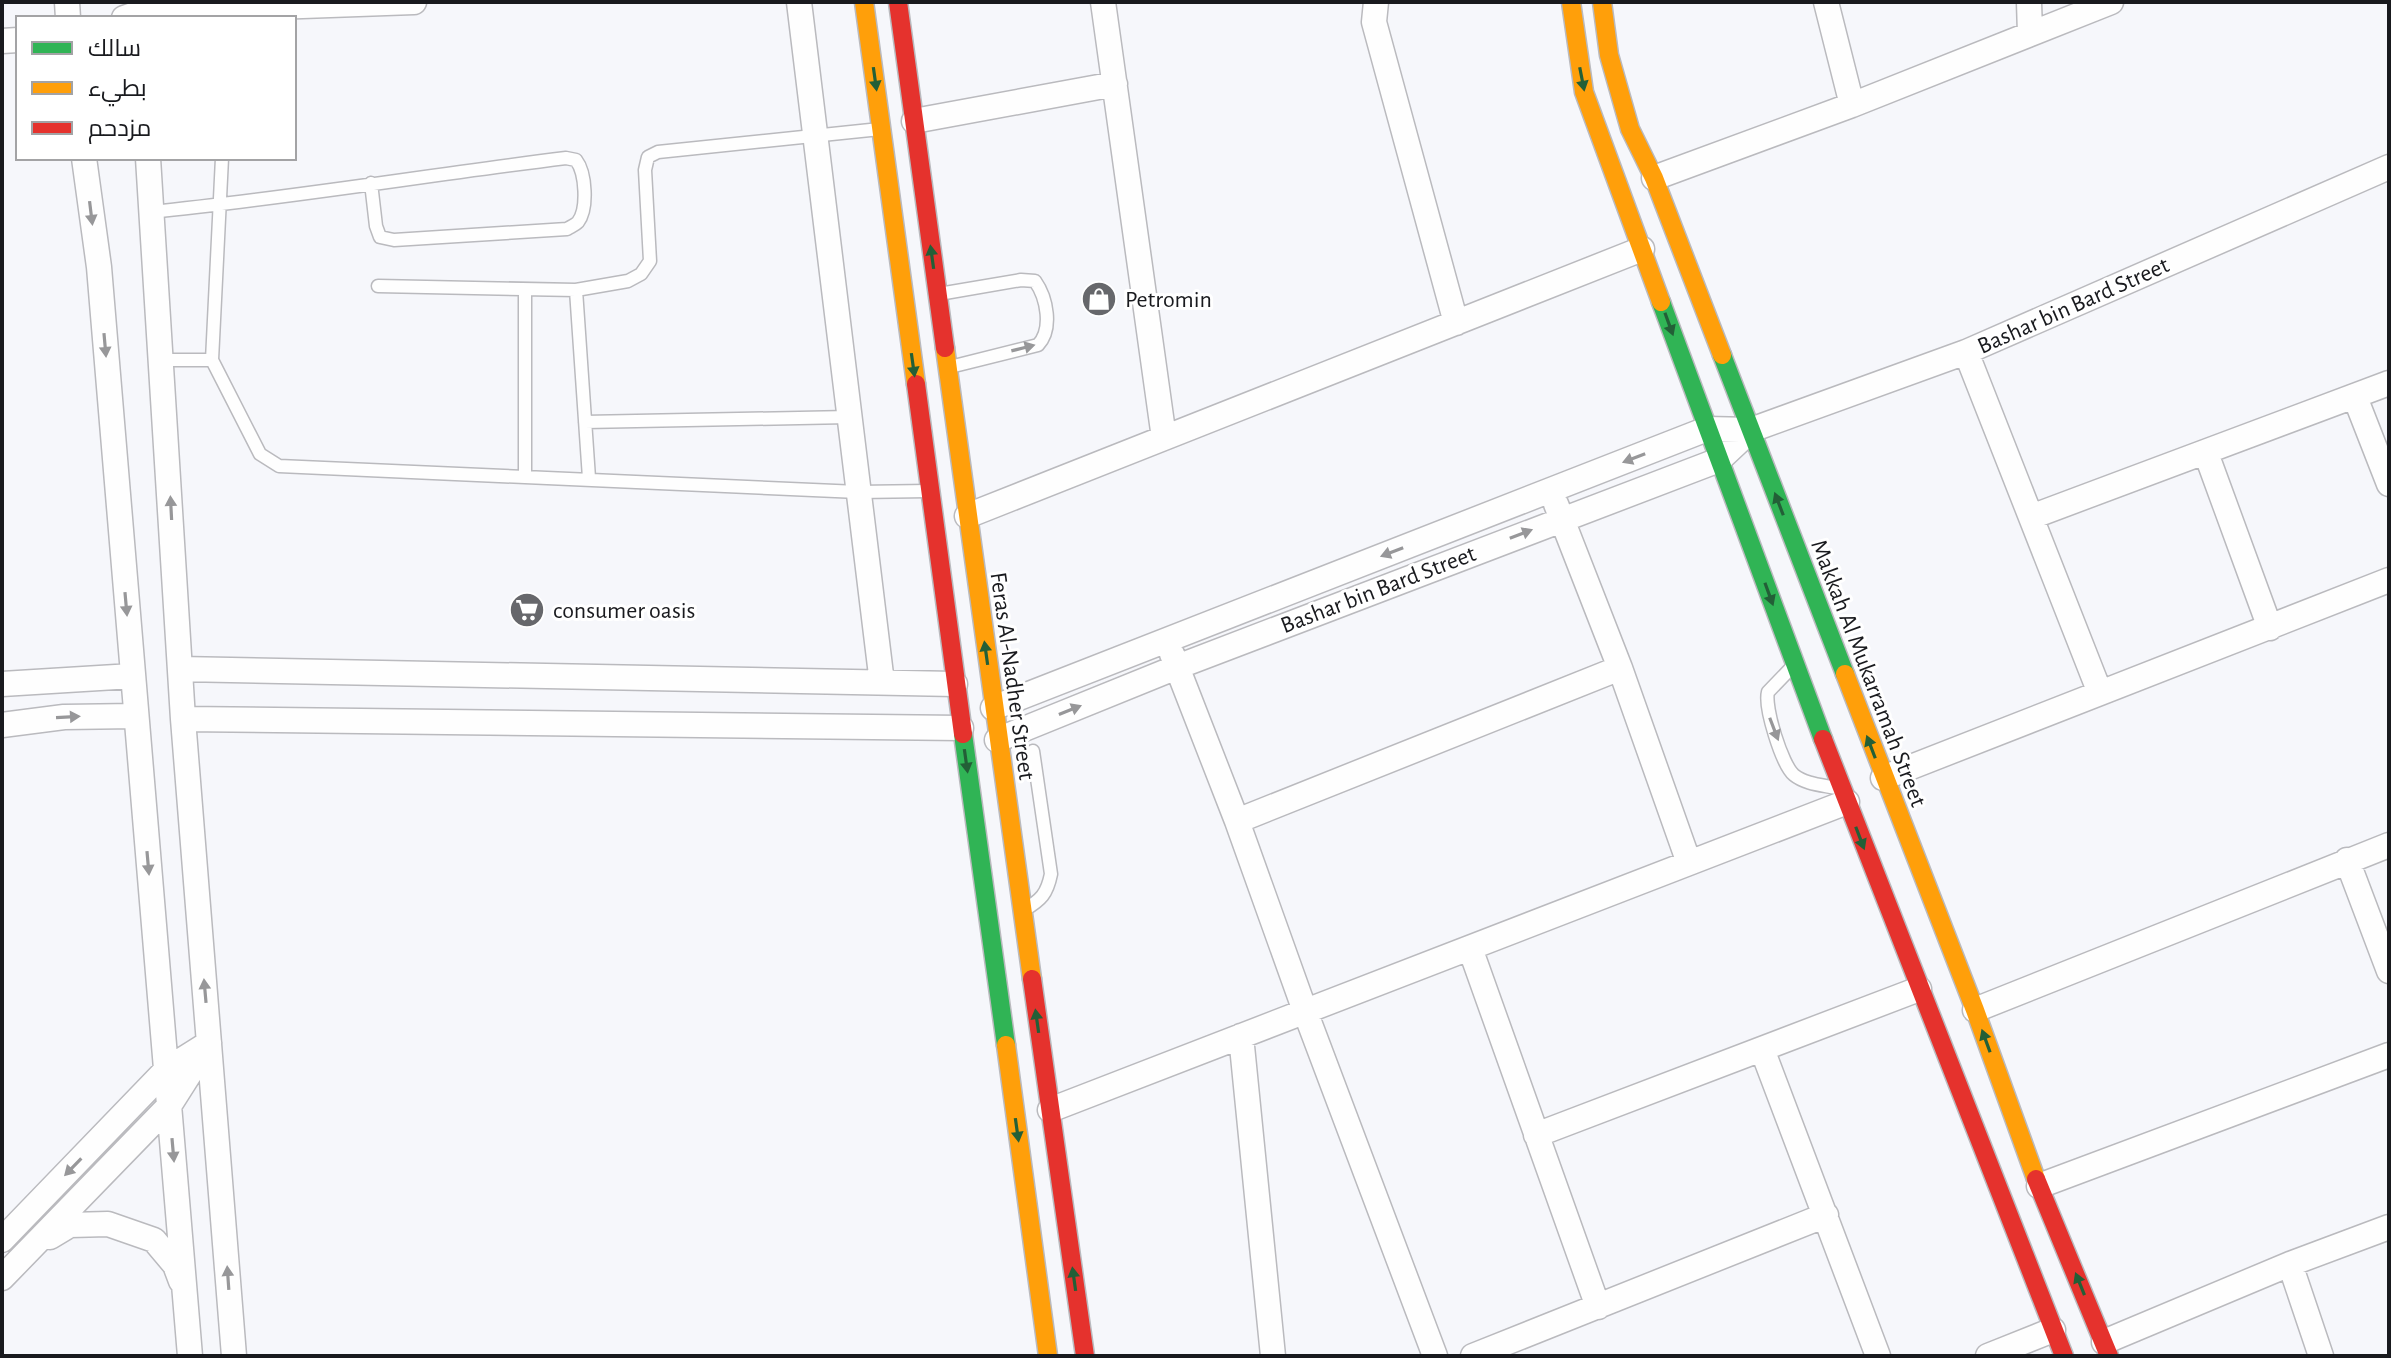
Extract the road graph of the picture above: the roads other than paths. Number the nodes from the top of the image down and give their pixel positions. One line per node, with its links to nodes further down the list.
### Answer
1 (414, 2): 12 (street)
2 (799, 2): 19 (street)
3 (864, 2): 18 (main road, one-way to 18)
4 (898, 2): 17 (main road, Feras Al-Nadher Street)
5 (1103, 2): 15 (street)
6 (1376, 2): 33 (street)
7 (1571, 2): 28 (main road, one-way to 28)
8 (1602, 2): 24 (main road, Makkah Al Mukarramah Street)
9 (1826, 2): 16 (street)
10 (2029, 2): 14 (street)
11 (2111, 2): 14 (street)
12 (210, 6): 13 (street)
13 (136, 13)
14 (2030, 34): 16 (street)
15 (1115, 84): 17 (street); 44 (street)
16 (1852, 105): 24 (street)
17 (914, 121): 32 (main road, Feras Al-Nadher Street, one-way to 17)
18 (881, 128): 19 (lane); 51 (main road, one-way to 51)
19 (815, 136): 30 (lane); 40 (street)
20 (84, 160): 63 (street, one-way to 63)
21 (148, 160): 27 (street)
22 (222, 160): 26 (lane)
23 (2389, 167): 34 (street, Bashar bin Bard Street)
24 (1654, 178): 43 (main road, Makkah Al Mukarramah Street)
25 (371, 183): 25 (lane); 26 (lane)
26 (220, 205): 27 (lane); 36 (lane)
27 (151, 212): 35 (street)
28 (1642, 249): 33 (street); 42 (main road, one-way to 42)
29 (378, 286): 31 (lane)
30 (576, 290): 31 (lane); 41 (lane)
31 (525, 291): 47 (lane)
32 (937, 295): 37 (main road, Feras Al-Nadher Street); 37 (lane, one-way to 32)
33 (1456, 323): 44 (street)
34 (1966, 352): 43 (street, Bashar bin Bard Street); 54 (street)
35 (162, 360): 36 (lane); 62 (street, one-way to 35)
36 (212, 360): 47 (lane)
37 (947, 368): 53 (main road, Feras Al-Nadher Street)
38 (2389, 383): 39 (street)
39 (2355, 397): 45 (street); 49 (street)
40 (849, 417): 41 (lane); 52 (street)
41 (585, 422): 48 (lane)
42 (1707, 429): 43 (street, Bashar bin Bard Street); 46 (main road); 50 (street, Bashar bin Bard Street, one-way to 50)
43 (1751, 430): 46 (street, Bashar bin Bard Street); 75 (main road, Makkah Al Mukarramah Street, one-way to 43)
44 (1164, 438): 53 (street)
45 (2206, 453): 54 (street); 57 (street)
46 (1719, 460): 55 (street, Bashar bin Bard Street); 59 (main road, one-way to 59)
47 (525, 476): 48 (lane)
48 (589, 478): 52 (lane)
49 (2389, 484)
50 (1551, 490): 55 (street); 58 (street, Bashar bin Bard Street, one-way to 58)
51 (930, 491): 52 (lane); 66 (main road)
52 (858, 492): 64 (street)
53 (967, 516): 68 (main road, Feras Al-Nadher Street, one-way to 53)
54 (2031, 517): 67 (street)
55 (1562, 519): 60 (street, Bashar bin Bard Street, one-way to 55); 61 (street)
56 (2389, 580): 57 (street)
57 (2270, 628): 67 (street)
58 (1166, 640): 60 (street); 68 (street, Bashar bin Bard Street)
59 (1795, 664): 76 (main road); 76 (lane, one-way to 76)
60 (1177, 667): 73 (street, Bashar bin Bard Street, one-way to 60); 77 (street)
61 (1620, 668): 77 (street); 80 (street)
62 (180, 669): 64 (street); 70 (street)
63 (132, 676): 65 (street); 69 (street)
64 (882, 683): 66 (street)
65 (2, 684)
66 (955, 684): 72 (main road)
67 (2100, 693): 75 (street)
68 (993, 708): 73 (main road, Feras Al-Nadher Street)
69 (135, 716): 71 (street, one-way to 69); 91 (street, one-way to 91)
70 (183, 719): 72 (street); 88 (street, one-way to 70)
71 (2, 725)
72 (961, 728): 108 (main road, one-way to 108)
73 (997, 740): 81 (main road, Feras Al-Nadher Street)
74 (1033, 751): 81 (lane)
75 (1883, 778): 85 (main road, Makkah Al Mukarramah Street)
76 (1844, 796): 80 (street); 84 (main road, one-way to 84)
77 (1237, 821): 86 (street)
78 (2389, 845): 79 (street)
79 (2347, 860): 83 (street); 85 (street)
80 (1689, 863): 82 (street)
81 (1022, 912): 93 (main road, Feras Al-Nadher Street, one-way to 81)
82 (1470, 948): 86 (street); 94 (street)
83 (2389, 971)
84 (1919, 989): 89 (street); 104 (main road)
85 (1975, 1010): 95 (main road, Makkah Al Mukarramah Street, one-way to 85)
86 (1305, 1011): 87 (street); 111 (street)
87 (1241, 1036): 93 (street); 110 (street)
88 (209, 1043): 91 (street); 92 (street); 107 (street, one-way to 88)
89 (1762, 1049): 94 (street); 96 (street)
90 (2389, 1055): 95 (street)
91 (166, 1070): 92 (street); 98 (street, one-way to 98)
92 (169, 1106): 99 (street); 102 (street, one-way to 102)
93 (1050, 1110): 109 (main road, Feras Al-Nadher Street, one-way to 93)
94 (1536, 1135): 103 (street)
95 (2039, 1186): 105 (main road, Makkah Al Mukarramah Street, one-way to 95)
96 (1826, 1215): 103 (street); 113 (street)
97 (2389, 1227): 100 (street)
98 (2, 1240)
99 (33, 1246): 101 (street); 102 (street)
100 (2290, 1264): 105 (street); 116 (street)
101 (2, 1278)
102 (185, 1292): 106 (street)
103 (1598, 1307): 112 (street)
104 (2053, 1330): 114 (street); 115 (main road)
105 (2106, 1349)
106 (190, 1356)
107 (234, 1356)
108 (1048, 1356)
109 (1085, 1356)
110 (1273, 1356)
111 (1435, 1356)
112 (1473, 1356)
113 (1878, 1356)
114 (1988, 1356)
115 (2064, 1356)
116 (2321, 1356)

